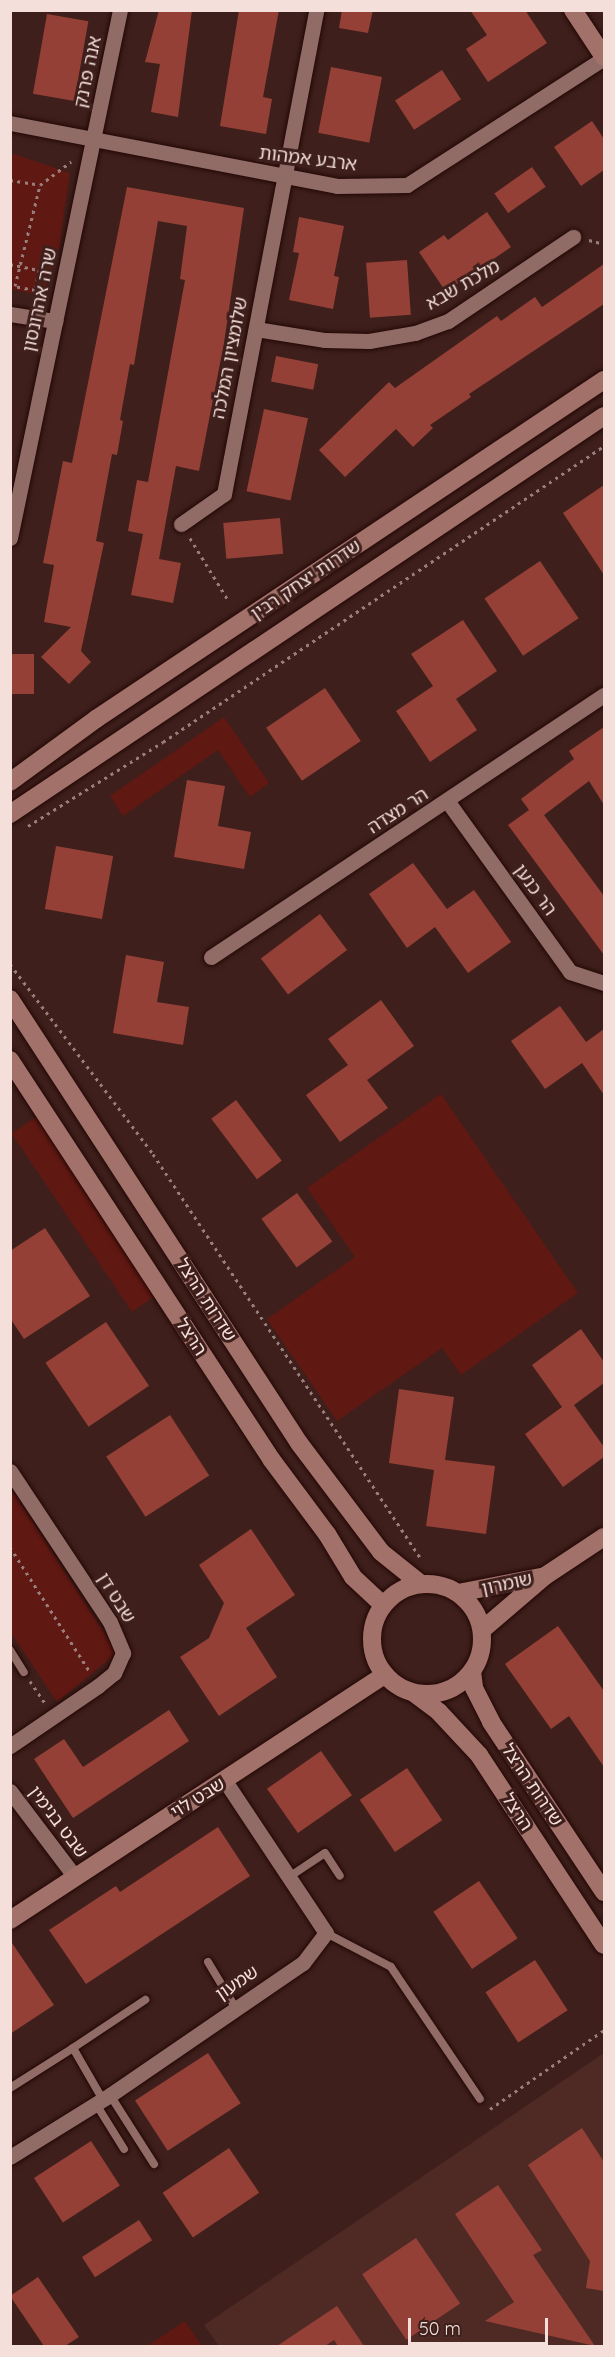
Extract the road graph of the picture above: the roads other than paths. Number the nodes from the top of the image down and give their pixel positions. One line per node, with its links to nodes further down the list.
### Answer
1 (120, 10): 6 (street, אנה פרנק)
2 (316, 10): 7 (street, שלומציון המלכה)
3 (573, 10): 4 (main road)
4 (604, 58): 7 (street, ארבע אמהות)
5 (10, 123): 6 (street, ארבע אמהות)
6 (93, 140): 7 (street, ארבע אמהות); 10 (street, שרה אהרונסון)
7 (284, 177): 11 (street, שלומציון המלכה)
8 (573, 237): 11 (street, מלכת שבא)
9 (10, 314): 10 (street)
10 (55, 321): 15 (street, שרה אהרונסון)
11 (256, 329): 14 (street, שלומציון המלכה)
12 (604, 380): 17 (main road, שדרות יצחק רבין)
13 (604, 416): 19 (main road, שדרות יצחק רבין)
14 (181, 524)
15 (10, 538)
16 (604, 695): 18 (street, הר מצדה)
17 (10, 782)
18 (448, 802): 20 (street, הר מצדה); 21 (street, הר כנען)
19 (10, 814)
20 (211, 957)
21 (604, 983)
22 (10, 999): 27 (main road, שדרות הרצל)
23 (10, 1060): 29 (main road, הרצל)
24 (10, 1471): 36 (street, שבט דן)
25 (604, 1537): 26 (main road)
26 (545, 1576): 28 (main road, שומרון); 30 (main road, שומרון)
27 (429, 1584): 28 (main road, שדרות הרצל); 29 (main road)
28 (458, 1593): 30 (main road)
29 (383, 1605): 34 (main road)
30 (482, 1630): 32 (main road)
31 (10, 1650): 33 (lane)
32 (472, 1671): 35 (main road); 42 (main road, שדרות הרצל)
33 (24, 1672)
34 (385, 1675): 35 (main road); 37 (main road, שבט לוי)
35 (414, 1693): 45 (main road, הרצל)
36 (10, 1746)
37 (225, 1781): 40 (main road, שבט לוי); 41 (street)
38 (10, 1791): 40 (street, שבט בנימין)
39 (340, 1876): 41 (lane)
40 (75, 1877): 43 (main road, שבט לוי)
41 (289, 1877): 44 (street)
42 (604, 1892)
43 (10, 1920)
44 (326, 1933): 48 (street, שמעון); 51 (lane)
45 (604, 1945)
46 (208, 1962): 48 (lane)
47 (145, 2000): 49 (lane)
48 (236, 2007): 52 (street, שמעון)
49 (74, 2048): 50 (lane); 52 (lane)
50 (10, 2088)
51 (480, 2099)
52 (103, 2100): 53 (lane); 54 (street, שמעון); 55 (lane)
53 (124, 2149)
54 (10, 2157)
55 (154, 2164)

